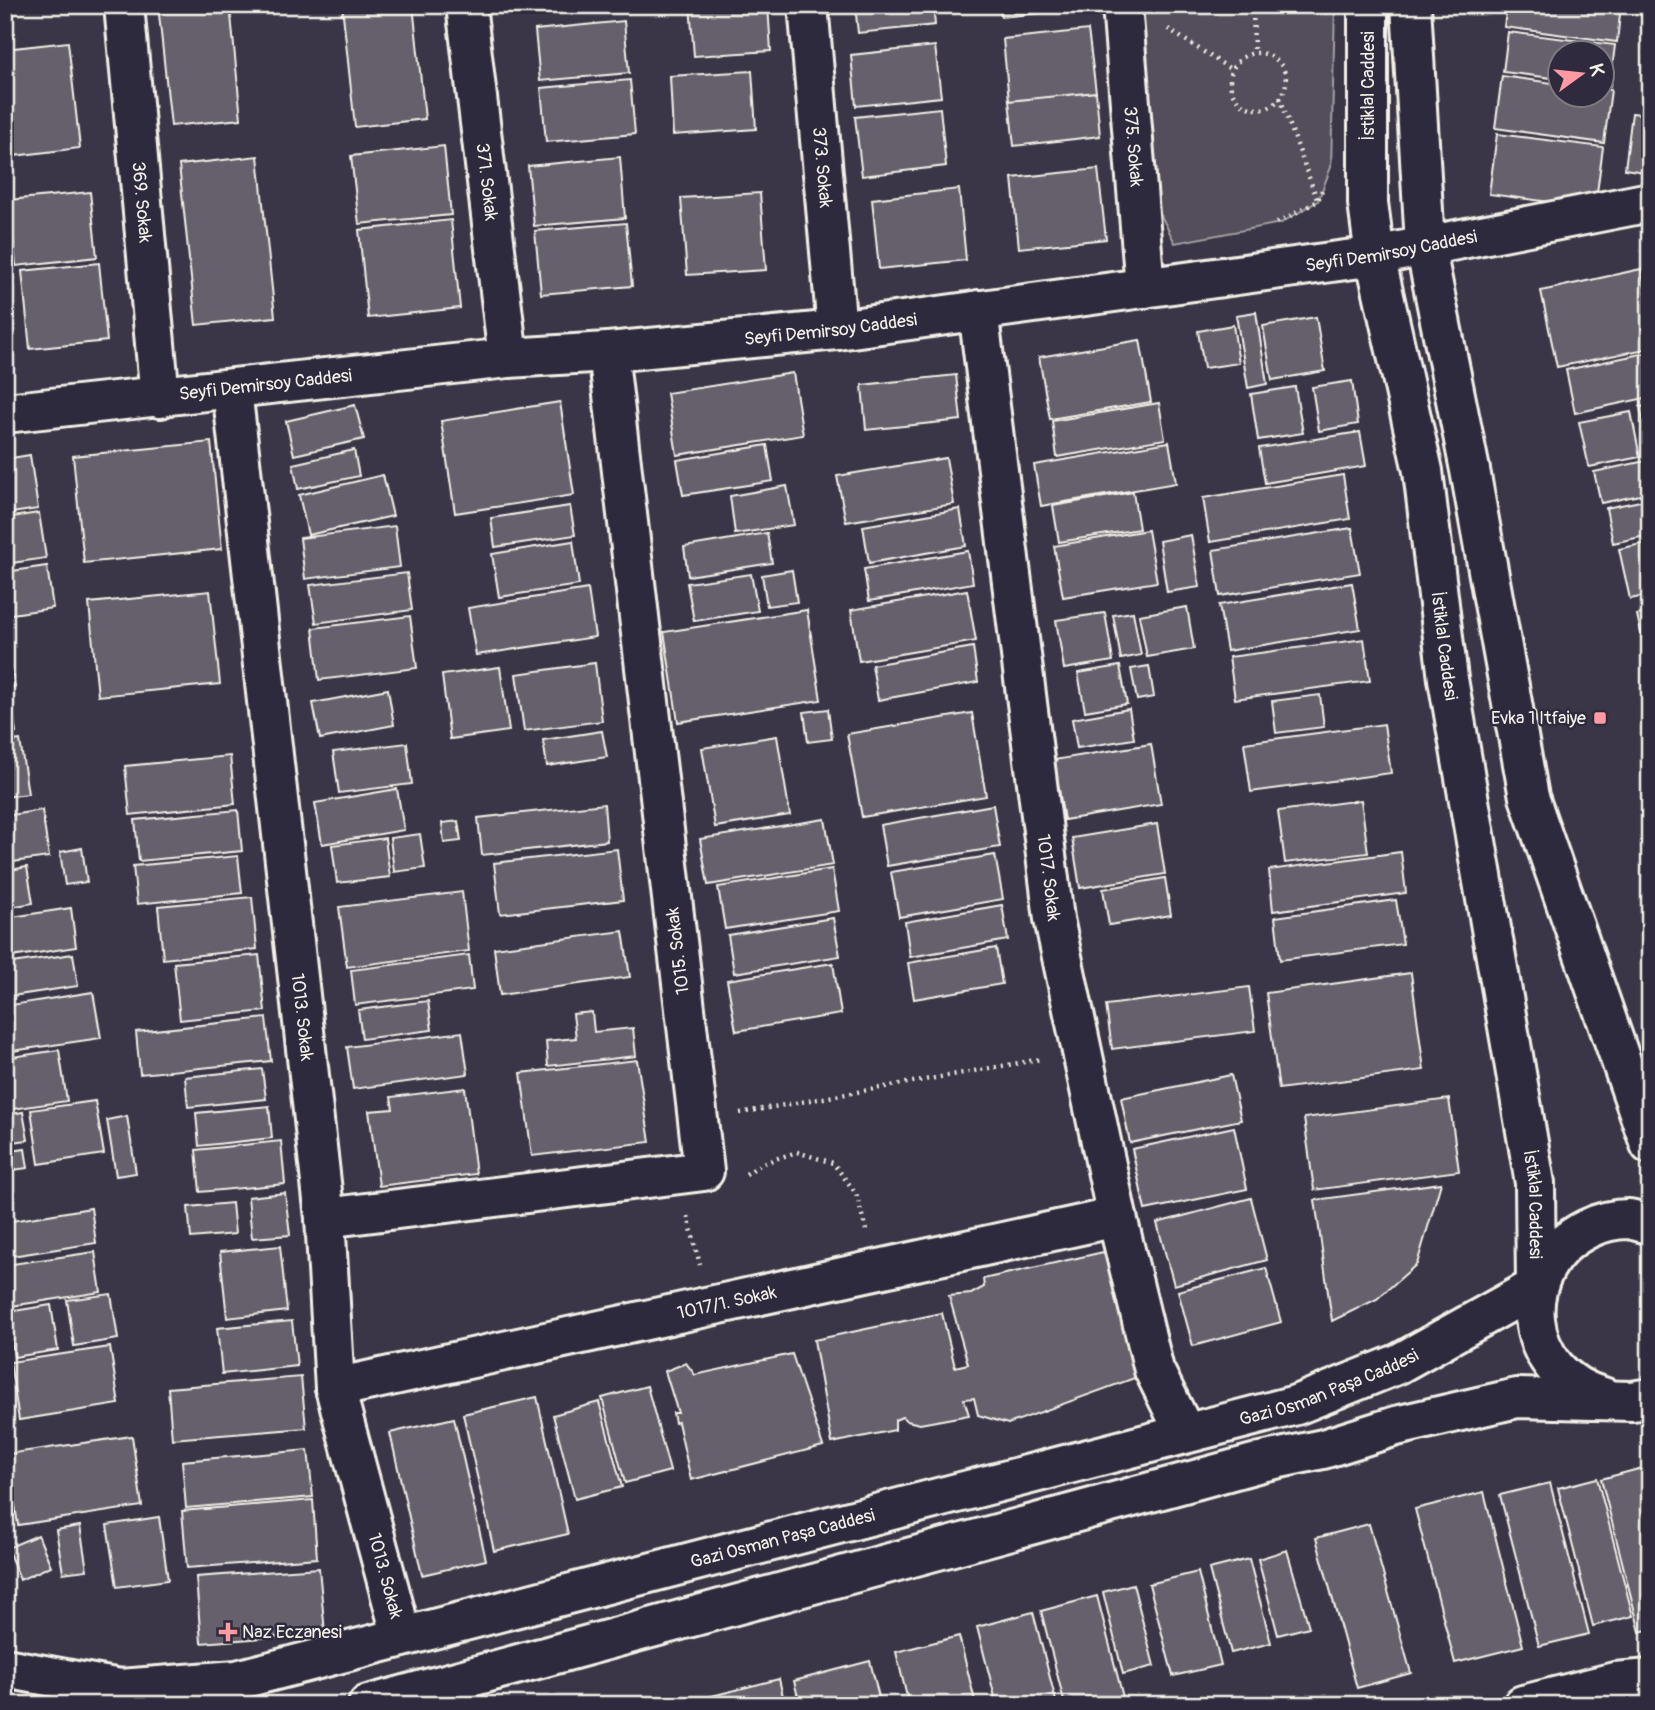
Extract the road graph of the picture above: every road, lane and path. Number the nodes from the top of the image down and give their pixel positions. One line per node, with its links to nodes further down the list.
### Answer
1 (124, 5): 25 (main road, 369. Sokak)
2 (466, 5): 23 (main road, 371. Sokak)
3 (808, 5): 21 (main road, 373. Sokak)
4 (1122, 5): 19 (main road, 375. Sokak)
5 (1253, 5): 9 (path)
6 (1367, 5): 15 (main road, İstiklal Caddesi)
7 (1411, 5): 17 (main road)
8 (1162, 25): 10 (path)
9 (1254, 53): 10 (path); 11 (path)
10 (1232, 70): 11 (path)
11 (1280, 98): 13 (path)
12 (1327, 178): 13 (path)
13 (1318, 201): 15 (path); 16 (path)
14 (1650, 202): 17 (main road, Seyfi Demirsoy Caddesi)
15 (1370, 215): 18 (main road, İstiklal Caddesi)
16 (1268, 225)
17 (1425, 245): 18 (main road, Seyfi Demirsoy Caddesi); 29 (main road)
18 (1375, 256): 19 (main road, Seyfi Demirsoy Caddesi); 36 (main road, İstiklal Caddesi)
19 (1145, 288): 20 (main road, Seyfi Demirsoy Caddesi)
20 (978, 310): 21 (main road, Seyfi Demirsoy Caddesi); 27 (main road, 1017. Sokak)
21 (838, 330): 22 (main road, Seyfi Demirsoy Caddesi)
22 (608, 352): 23 (main road, Seyfi Demirsoy Caddesi); 28 (main road, 1015. Sokak)
23 (508, 358): 24 (main road, Seyfi Demirsoy Caddesi)
24 (232, 389): 25 (main road, Seyfi Demirsoy Caddesi); 33 (main road, 1013. Sokak)
25 (160, 398): 26 (main road, Seyfi Demirsoy Caddesi)
26 (5, 413)
27 (1082, 1052): 28 (path); 32 (main road, 1017. Sokak)
28 (698, 1121): 30 (main road, 1015. Sokak)
29 (1650, 1144)
30 (679, 1174): 33 (main road, 1015. Sokak); 37 (path)
31 (740, 1178): 35 (path)
32 (1117, 1217): 35 (main road, 1017/1. Sokak); 40 (main road, 1017. Sokak)
33 (325, 1218): 38 (main road, 1013. Sokak)
34 (1650, 1224): 36 (main road)
35 (877, 1269): 37 (main road, 1017/1. Sokak)
36 (1536, 1287): 39 (main road, İstiklal Caddesi); 40 (main road, Gazi Osman Paşa Caddesi)
37 (709, 1306): 38 (main road, 1017/1. Sokak)
38 (335, 1388): 41 (main road, 1013. Sokak)
39 (1644, 1398): 44 (main road)
40 (1185, 1433): 41 (main road, Gazi Osman Paşa Caddesi)
41 (402, 1637): 42 (main road, Gazi Osman Paşa Caddesi)
42 (5, 1668)
43 (1650, 1679): 45 (main road)
44 (368, 1705)
45 (1522, 1705)

